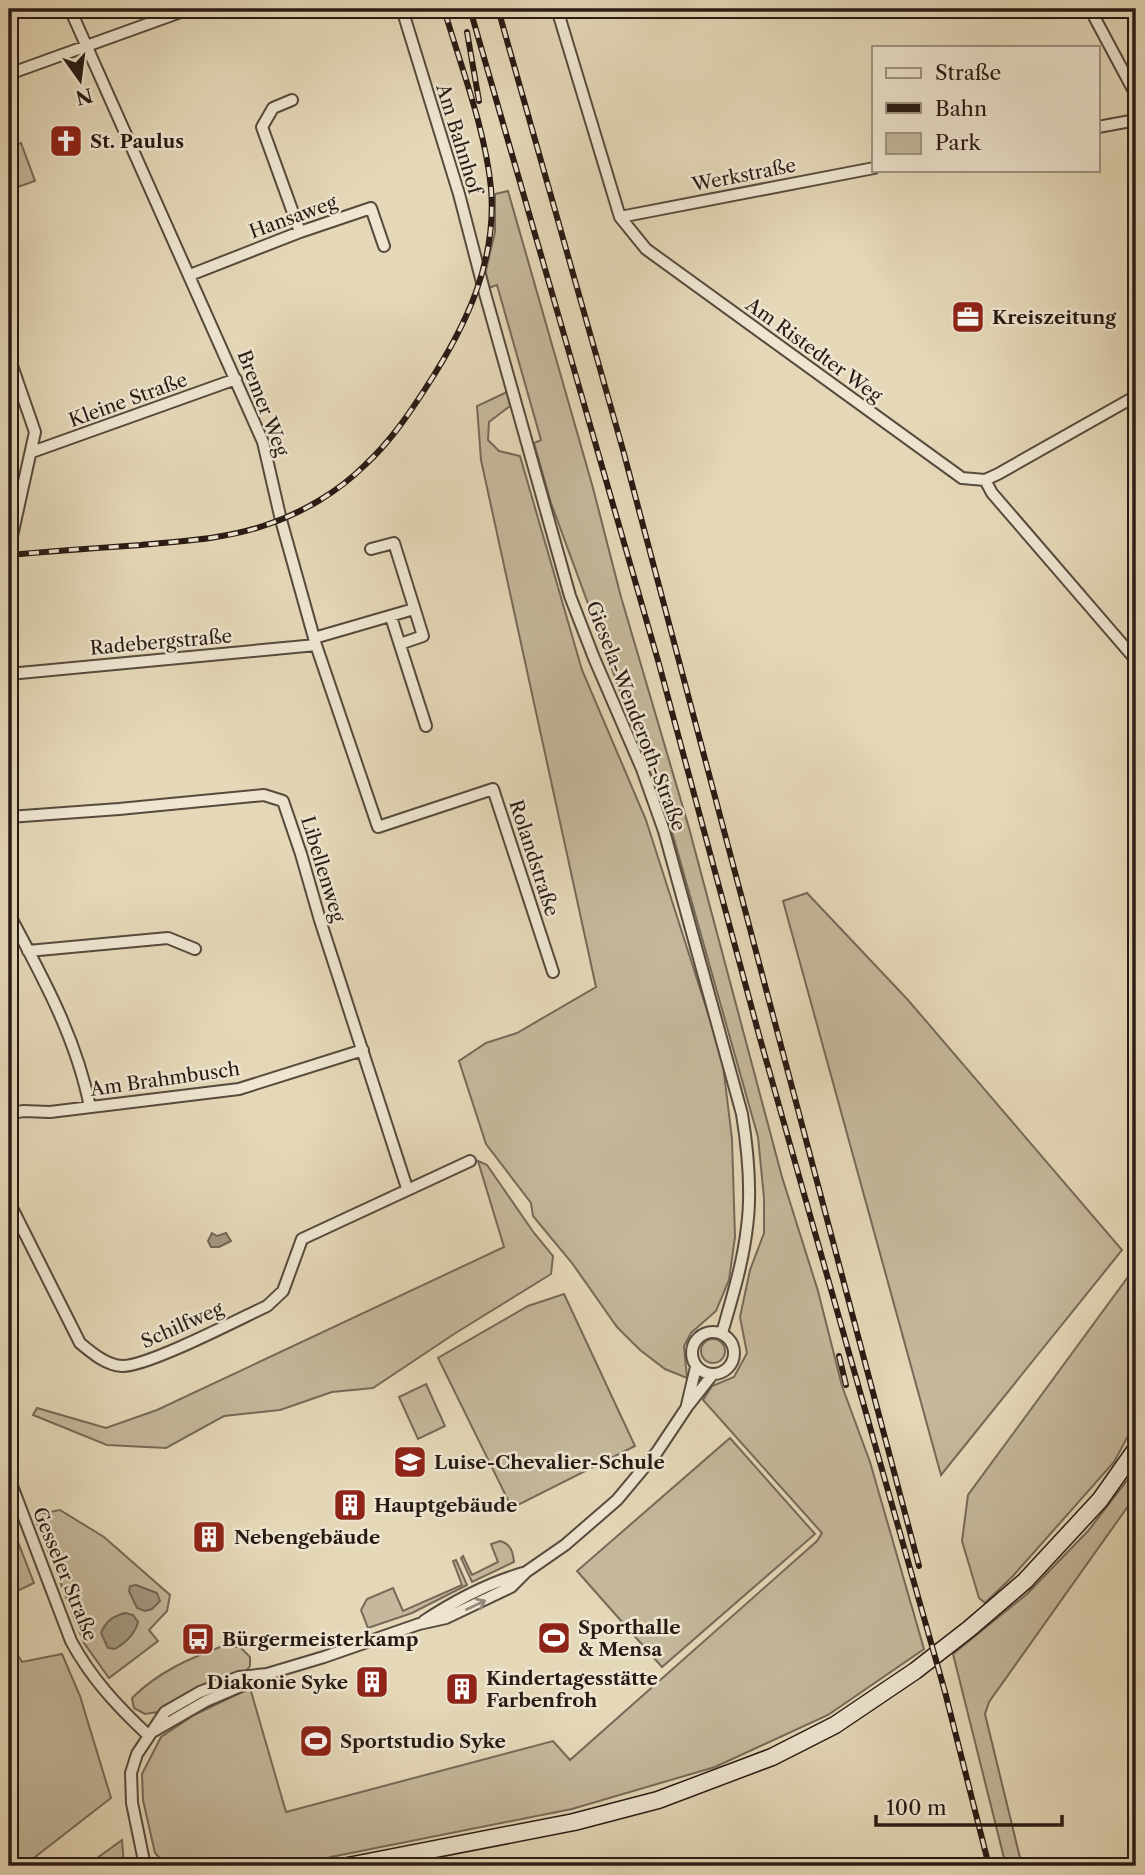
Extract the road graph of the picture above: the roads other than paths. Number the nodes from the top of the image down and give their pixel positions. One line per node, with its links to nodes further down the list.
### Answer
1 (70, 9): 6 (street, Bremer Weg)
2 (189, 9): 6 (street)
3 (402, 9): 17 (street, Am Bahnhof)
4 (557, 9): 13 (street, Am Ristedter Weg)
5 (1090, 9): 8 (street)
6 (87, 46): 7 (street); 16 (street, Bremer Weg)
7 (9, 75)
8 (1136, 95)
9 (292, 100): 14 (street)
10 (1136, 120): 11 (street)
11 (1100, 127)
12 (872, 169): 13 (street, Werkstraße)
13 (620, 217): 22 (street, Am Ristedter Weg)
14 (300, 232): 15 (street, Hansaweg); 16 (street, Hansaweg)
15 (384, 246)
16 (190, 275): 19 (street, Bremer Weg)
17 (481, 280): 44 (street, Giesela-Wenderoth-Straße)
18 (9, 357): 21 (street)
19 (236, 379): 21 (street, Kleine Straße); 27 (street, Bremer Weg)
20 (1136, 396): 22 (street)
21 (32, 452): 23 (street)
22 (985, 480): 29 (street)
23 (12, 536)
24 (371, 549): 25 (street)
25 (414, 609): 26 (street, Radebergstraße); 28 (street)
26 (391, 617): 27 (street, Radebergstraße); 28 (street)
27 (315, 641): 30 (street, Radebergstraße); 33 (street, Bremer Weg)
28 (400, 644): 31 (street)
29 (1136, 660)
30 (9, 674)
31 (426, 726)
32 (9, 817): 38 (street, Libellenweg)
33 (378, 827): 37 (street, Rolandstraße)
34 (9, 914): 36 (street)
35 (195, 949): 36 (street)
36 (28, 951): 39 (street)
37 (553, 972)
38 (363, 1050): 39 (street, Am Brahmbusch); 42 (street)
39 (90, 1107): 40 (street, Am Brahmbusch)
40 (9, 1114)
41 (470, 1161): 42 (street, Schilfweg)
42 (407, 1188): 43 (street, Schilfweg)
43 (9, 1202)
44 (722, 1333): 45 (street); 46 (street)
45 (696, 1367): 46 (street); 47 (street)
46 (712, 1374): 47 (street)
47 (687, 1407): 50 (street)
48 (1136, 1449): 52 (main road)
49 (9, 1478): 50 (street, Gesseler Straße)
50 (148, 1735): 51 (street)
51 (145, 1865)
52 (348, 1866)

